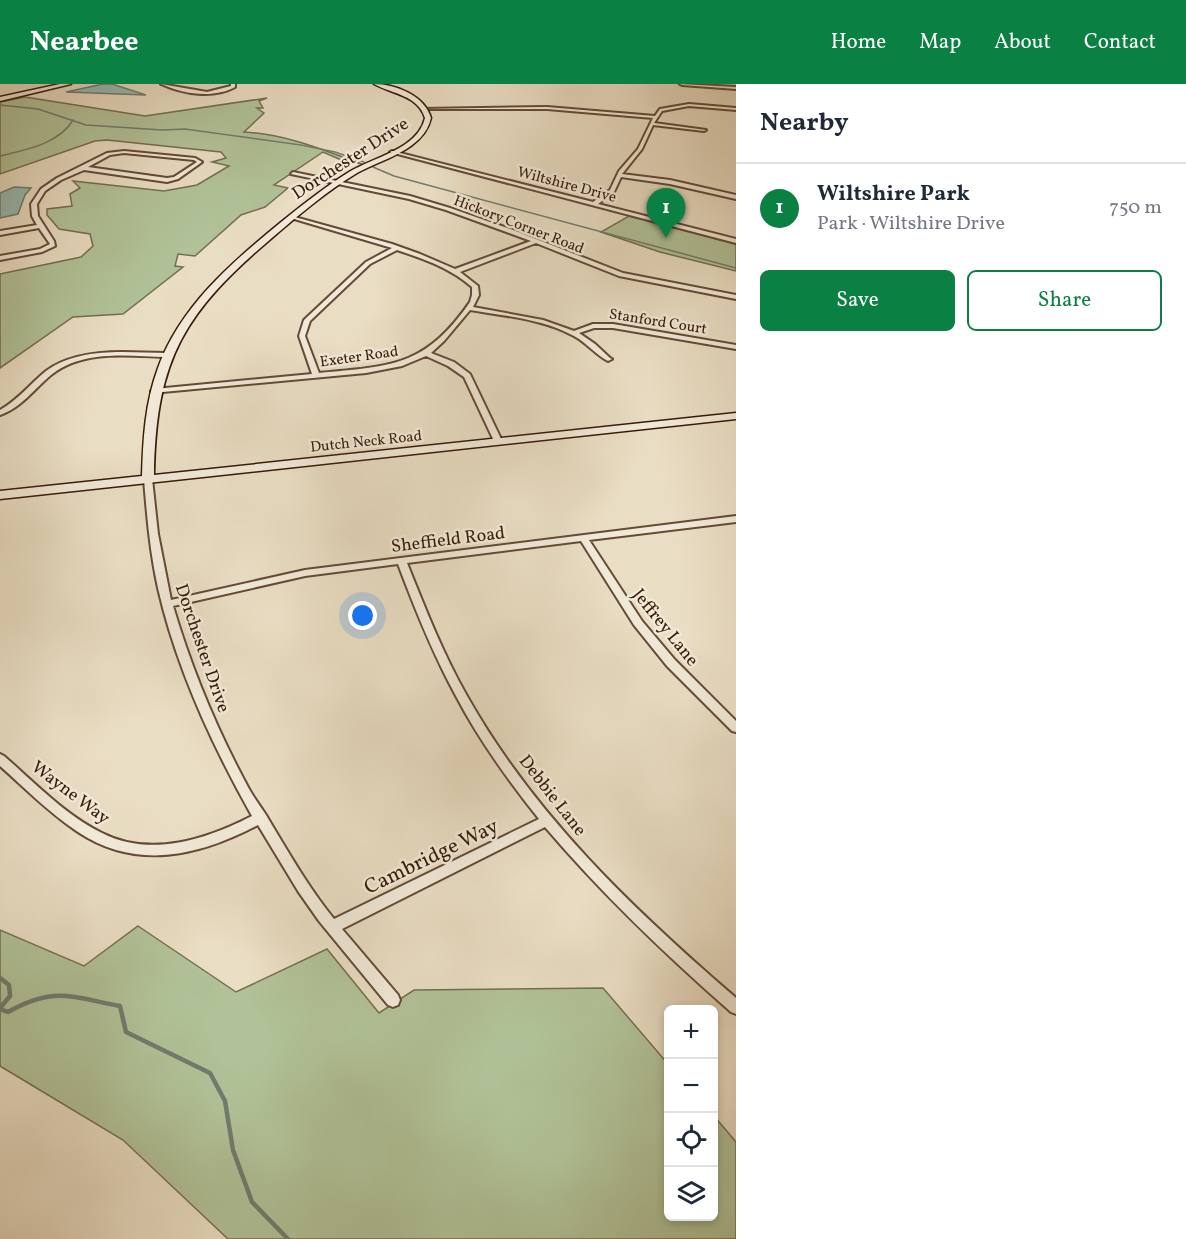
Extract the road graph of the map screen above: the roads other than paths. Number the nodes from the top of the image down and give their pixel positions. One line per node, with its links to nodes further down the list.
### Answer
1 (59, 84): 8 (street)
2 (68, 84): 8 (street)
3 (163, 84): 4 (street)
4 (233, 84)
5 (377, 84): 11 (street, Dorchester Drive)
6 (682, 84): 7 (street)
7 (706, 85): 9 (street)
8 (51, 88): 10 (street)
9 (736, 88)
10 (0, 99)
11 (424, 109): 13 (street); 16 (street, Dorchester Drive)
12 (736, 109): 13 (street)
13 (656, 117): 14 (street)
14 (651, 124): 15 (street); 19 (street)
15 (704, 130)
16 (392, 152): 20 (street, Dorchester Drive); 22 (street, Wiltshire Drive)
17 (83, 168): 17 (street); 24 (street)
18 (293, 173): 20 (street, Hickory Corner Road)
19 (620, 175): 21 (street); 22 (street)
20 (336, 183): 23 (street, Dorchester Drive); 26 (street, Hickory Corner Road)
21 (736, 197)
22 (594, 204): 27 (street, Wiltshire Drive)
23 (293, 217): 28 (street); 36 (street, Dorchester Drive)
24 (41, 226): 25 (street); 29 (street)
25 (0, 233)
26 (536, 241): 30 (street); 31 (street, Hickory Corner Road)
27 (736, 241)
28 (396, 248): 30 (street); 38 (street)
29 (0, 258)
30 (456, 272): 32 (street)
31 (736, 297)
32 (468, 308): 33 (street); 35 (street, Exeter Road)
33 (576, 332): 34 (street, Stanford Court); 37 (street)
34 (736, 347)
35 (428, 354): 38 (street, Exeter Road); 42 (street)
36 (167, 355): 39 (street, Dorchester Drive); 40 (street)
37 (608, 359)
38 (316, 376): 39 (street, Exeter Road)
39 (155, 391): 43 (street, Dorchester Drive)
40 (0, 413)
41 (736, 416): 42 (street, Dutch Neck Road)
42 (498, 441): 43 (street, Dutch Neck Road)
43 (148, 479): 44 (street, Dutch Neck Road); 48 (street, Dorchester Drive)
44 (0, 495)
45 (736, 519): 46 (street, Sheffield Road)
46 (583, 538): 47 (street, Sheffield Road); 49 (street, Jeffrey Lane)
47 (401, 561): 48 (street, Sheffield Road); 52 (street, Debbie Lane)
48 (167, 604): 51 (street, Dorchester Drive)
49 (736, 728)
50 (0, 759): 51 (street, Wayne Way)
51 (261, 817): 53 (street, Dorchester Drive)
52 (548, 820): 53 (street, Cambridge Way); 55 (street, Debbie Lane)
53 (332, 927): 54 (street, Dorchester Drive)
54 (393, 1000)
55 (736, 1007)

